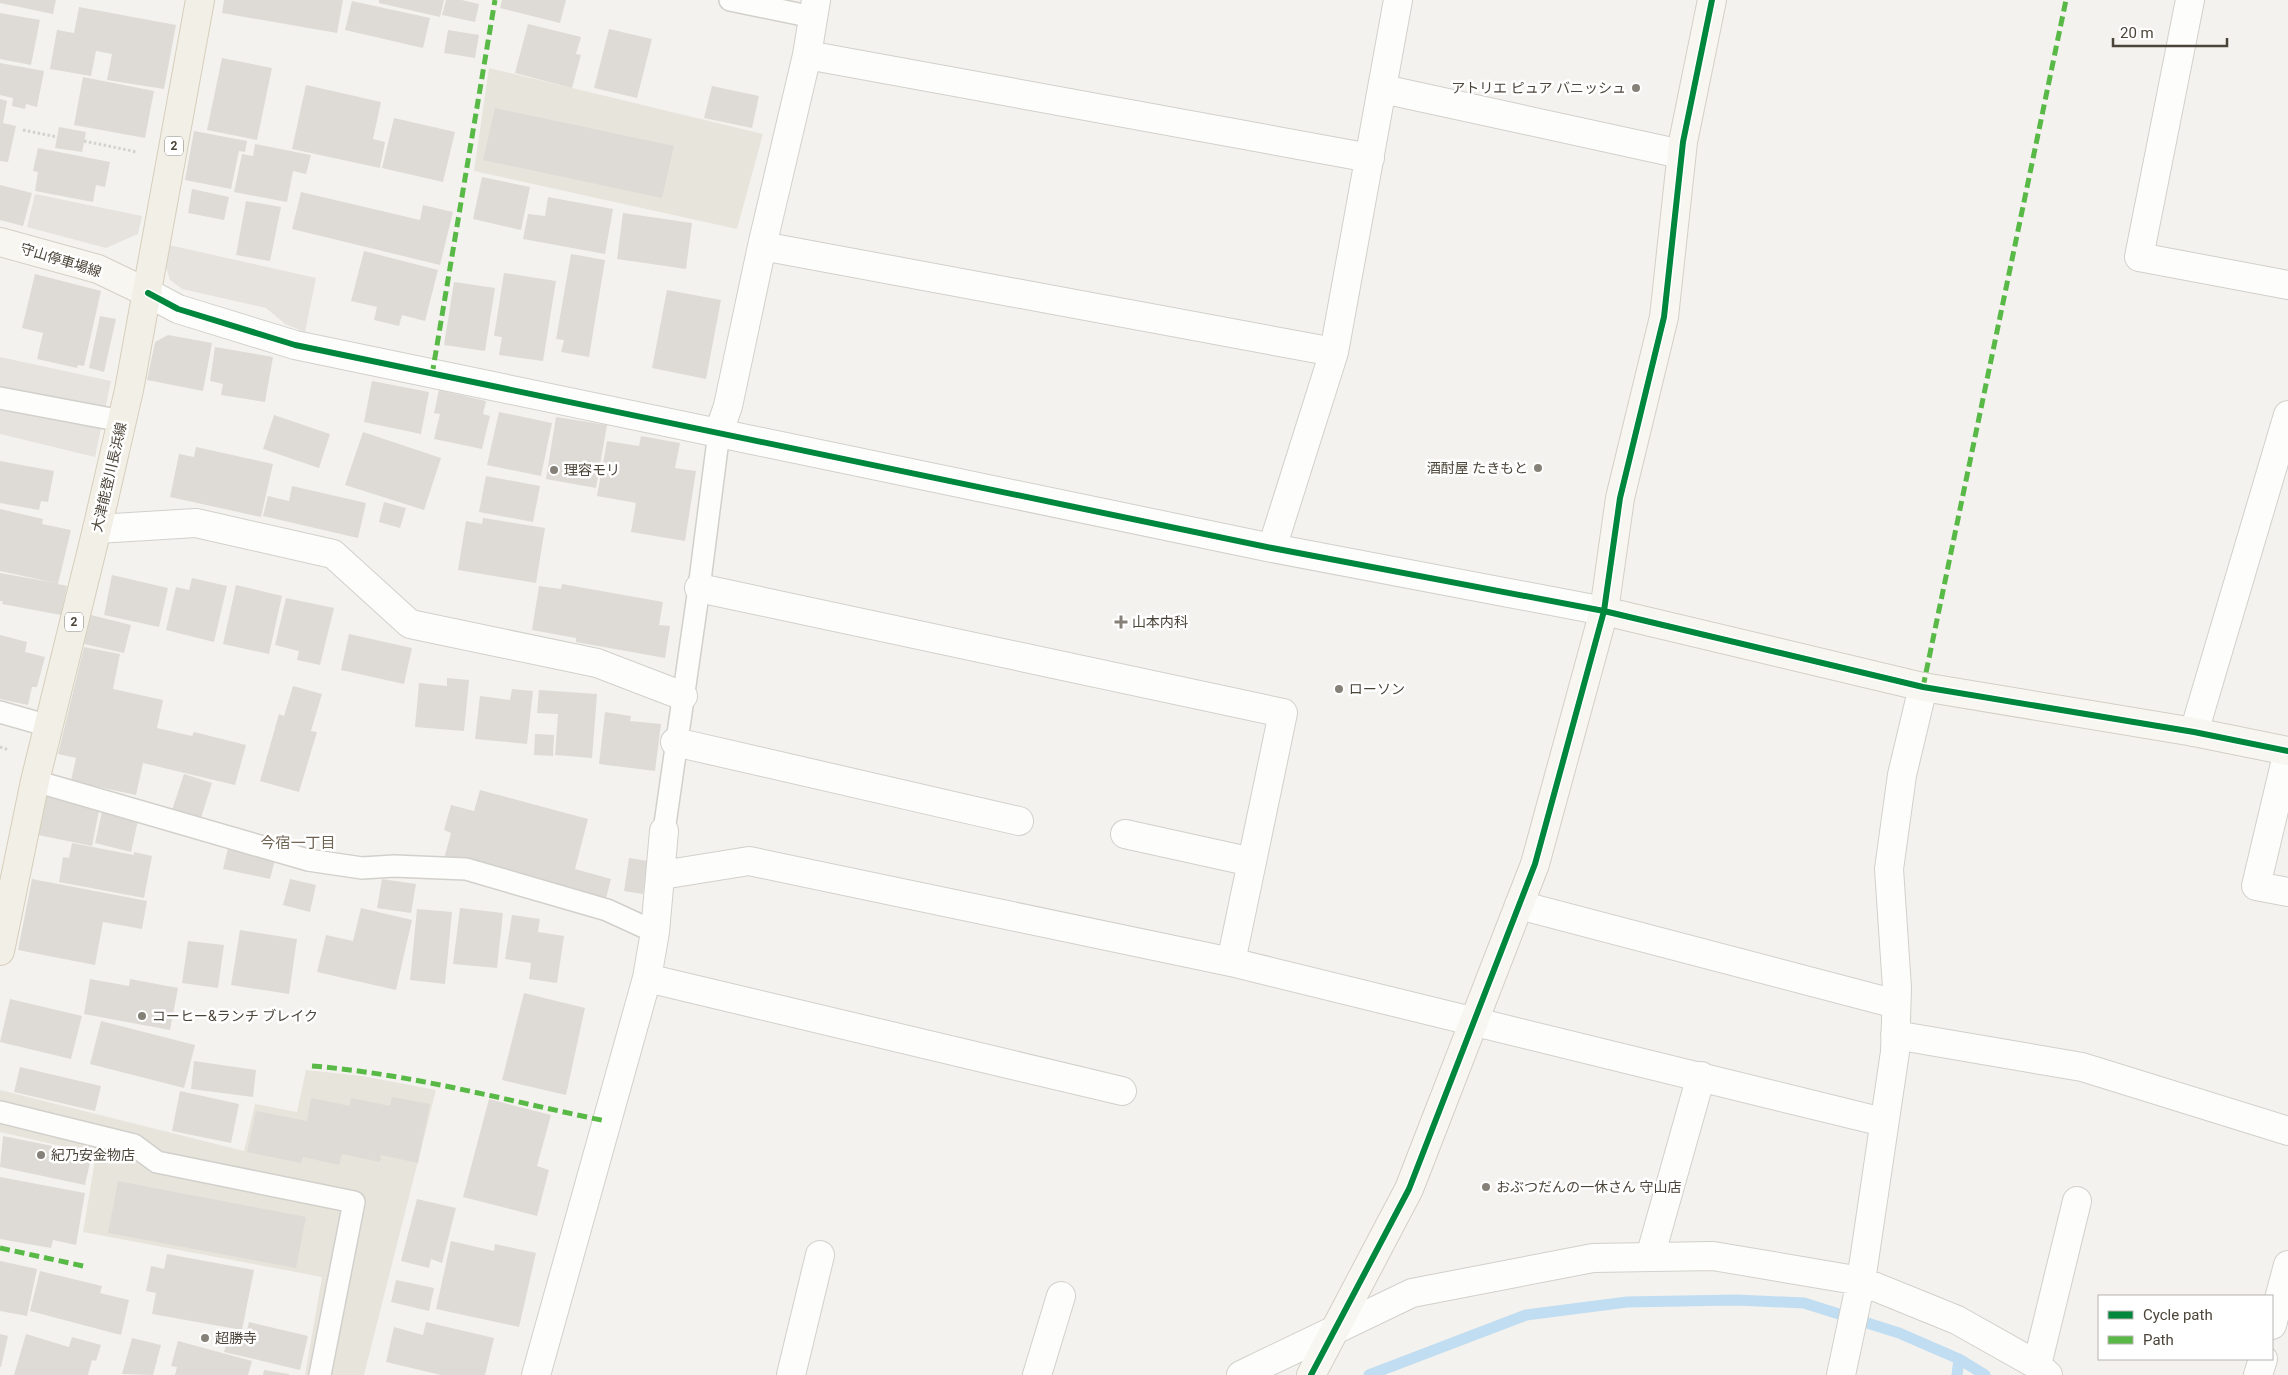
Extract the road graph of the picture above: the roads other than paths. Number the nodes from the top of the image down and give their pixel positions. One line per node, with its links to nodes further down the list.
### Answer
1 (200, 0): 14 (main road, 大津能登川長浜線 / 2)
2 (730, 0): 6 (lane)
3 (1398, 0): 8 (street)
4 (1712, 0): 9 (street)
5 (2190, 0): 13 (street)
6 (814, 9): 7 (street)
7 (807, 55): 10 (street); 12 (street)
8 (1383, 89): 9 (street); 10 (street)
9 (1681, 154): 23 (street)
10 (1370, 158): 15 (street)
11 (0, 242): 14 (street, 守山停車場線)
12 (762, 246): 15 (street); 19 (street)
13 (2288, 285)
14 (148, 293): 17 (main road, 大津能登川長浜線 / 2); 19 (street)
15 (1334, 352): 21 (street)
16 (0, 398): 17 (lane)
17 (122, 421): 20 (main road, 大津能登川長浜線 / 2)
18 (2286, 429): 28 (street)
19 (719, 432): 21 (street); 22 (lane)
20 (98, 529): 25 (street); 27 (main road, 大津能登川長浜線 / 2)
21 (1272, 548): 23 (street)
22 (699, 588): 25 (lane); 35 (street)
23 (1604, 611): 24 (street); 38 (street)
24 (1923, 687): 28 (street); 43 (street)
25 (683, 696): 29 (lane)
26 (0, 712): 27 (lane)
27 (48, 726): 31 (main road, 大津能登川長浜線 / 2)
28 (2194, 732): 30 (street)
29 (675, 742): 32 (street); 33 (lane)
30 (2288, 751): 37 (street)
31 (35, 782): 39 (lane); 40 (main road, 大津能登川長浜線 / 2)
32 (1019, 821)
33 (664, 831): 36 (street)
34 (1125, 834): 35 (street)
35 (1252, 862): 41 (street)
36 (662, 874): 39 (street); 41 (street)
37 (2288, 892)
38 (1519, 905): 43 (street); 44 (street)
39 (655, 932): 42 (street)
40 (0, 951)
41 (1231, 962): 44 (street)
42 (647, 978): 47 (street); 62 (street)
43 (1896, 1004): 45 (street)
44 (1474, 1020): 46 (street); 58 (street)
45 (1895, 1035): 49 (street); 50 (street)
46 (1701, 1076): 49 (street); 53 (street)
47 (1122, 1091)
48 (0, 1112): 61 (lane)
49 (1883, 1122): 55 (street)
50 (2288, 1131)
51 (2077, 1201): 60 (street)
52 (820, 1255): 63 (street)
53 (1650, 1257): 55 (street); 58 (street)
54 (2288, 1265): 57 (street)
55 (1859, 1287): 60 (street); 67 (street)
56 (1060, 1296): 64 (street)
57 (2273, 1321)
58 (1336, 1328): 65 (street); 66 (street)
59 (2263, 1360): 68 (street)
60 (2042, 1370)
61 (320, 1375)
62 (536, 1375)
63 (791, 1375)
64 (1037, 1375)
65 (1241, 1375)
66 (1311, 1375)
67 (1841, 1375)
68 (2258, 1375)

